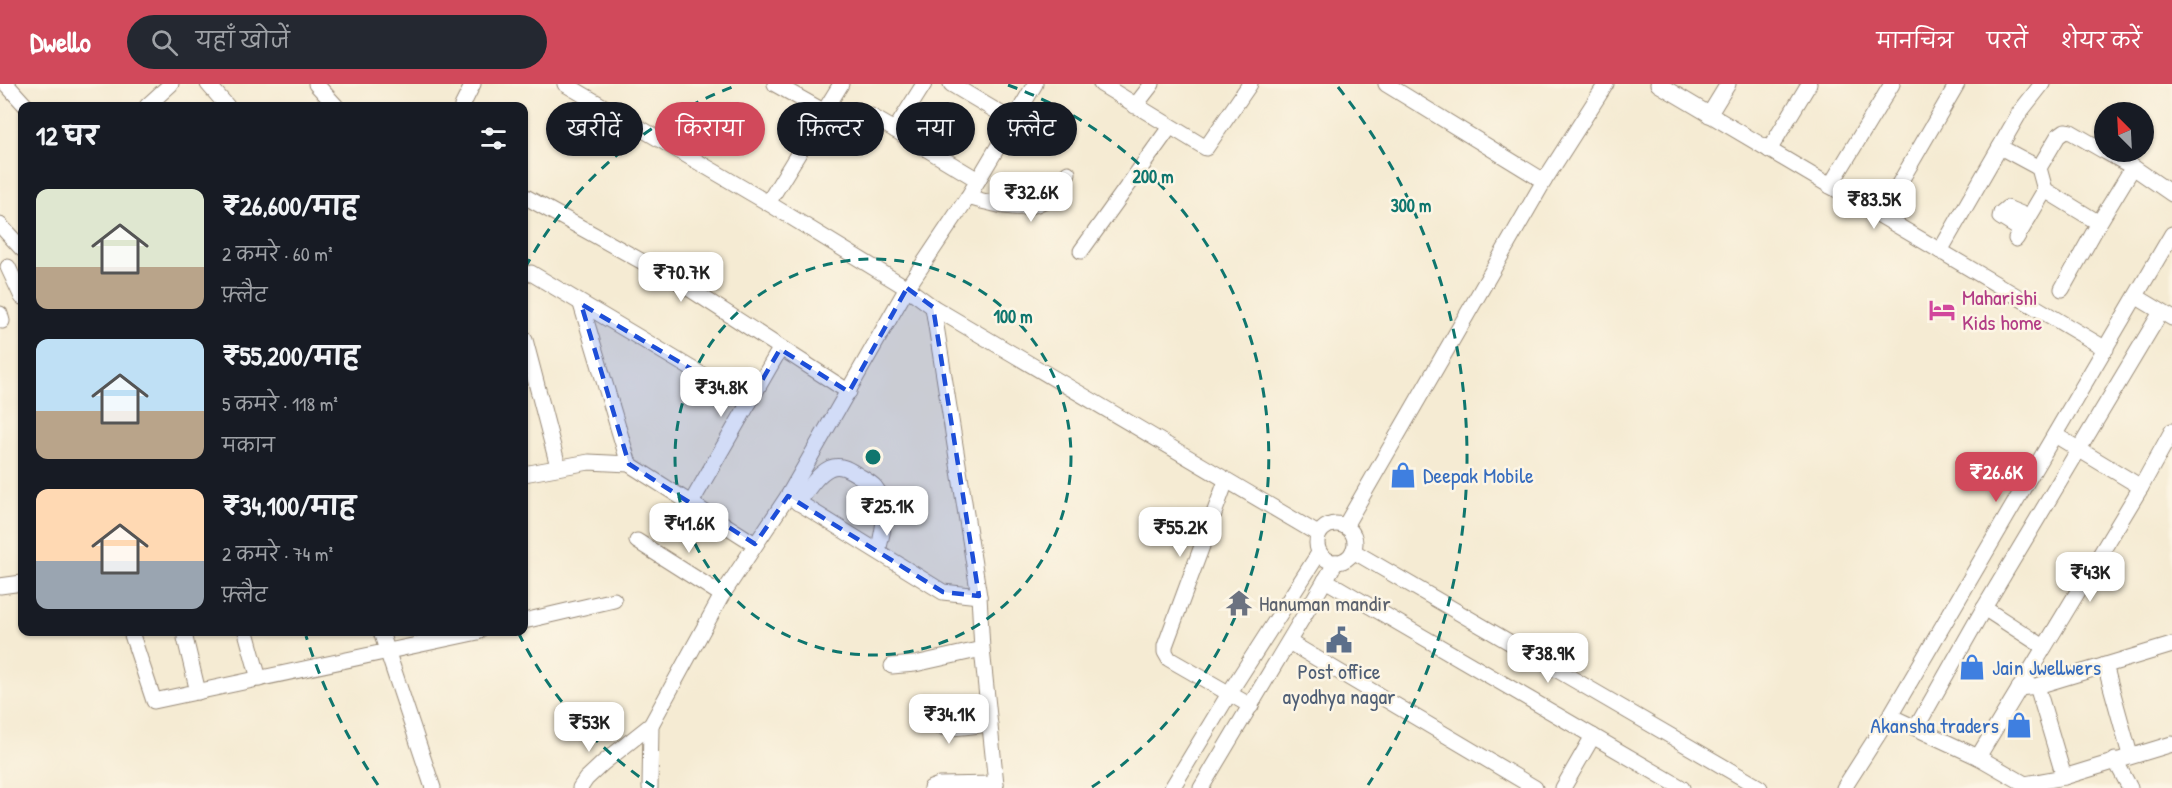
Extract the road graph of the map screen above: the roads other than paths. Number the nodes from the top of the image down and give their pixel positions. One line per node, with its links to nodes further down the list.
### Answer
1 (6, 84): 23 (street)
2 (171, 84): 24 (street)
3 (208, 84): 25 (street)
4 (316, 84): 26 (street)
5 (473, 84): 27 (street)
6 (565, 84): 53 (street)
7 (775, 84): 28 (street)
8 (841, 84): 29 (street)
9 (924, 84): 36 (street)
10 (951, 84): 31 (street)
11 (1035, 84): 30 (street)
12 (1101, 84): 32 (street)
13 (1152, 84): 32 (street)
14 (1250, 84): 35 (street)
15 (1386, 84): 47 (street)
16 (1606, 84): 47 (street)
17 (1658, 84): 33 (street)
18 (1728, 84): 33 (street)
19 (1809, 84): 39 (street)
20 (1892, 84): 48 (street)
21 (1957, 84): 54 (street)
22 (2042, 84): 38 (street)
23 (22, 102)
24 (151, 102)
25 (224, 102)
26 (332, 102)
27 (464, 102)
28 (807, 102)
29 (829, 102)
30 (1024, 102)
31 (987, 105)
32 (1135, 106): 35 (street)
33 (1709, 114): 39 (street)
34 (884, 124): 36 (street)
35 (1170, 127): 60 (street)
36 (895, 130): 46 (street)
37 (2094, 145): 44 (street)
38 (2000, 147): 44 (street); 61 (street)
39 (1769, 150): 48 (street)
40 (796, 156): 53 (street)
41 (992, 156): 46 (street)
42 (2124, 162): 43 (street)
43 (2133, 167): 50 (street); 55 (street)
44 (2039, 168): 49 (street)
45 (1068, 173): 51 (street)
46 (978, 180): 51 (street)
47 (1544, 181): 86 (street)
48 (1830, 186): 54 (street)
49 (2045, 190): 55 (street); 57 (street)
50 (2172, 194)
51 (968, 197): 65 (street)
52 (528, 198): 71 (street)
53 (768, 203): 65 (street)
54 (1881, 216): 61 (street)
55 (2099, 223): 66 (street)
56 (0, 225): 59 (street)
57 (2022, 229)
58 (2172, 234): 67 (street)
59 (18, 245)
60 (1081, 251)
61 (1940, 251): 72 (street)
62 (10, 266): 64 (street)
63 (531, 273): 68 (street)
64 (18, 287)
65 (907, 288): 69 (street); 74 (street)
66 (2062, 289)
67 (2137, 297): 70 (street); 72 (street)
68 (581, 304): 75 (street); 79 (street)
69 (933, 307): 82 (street); 98 (street)
70 (2167, 315): 78 (street)
71 (780, 349): 74 (street); 75 (street)
72 (2106, 349): 77 (street)
73 (528, 355): 80 (street)
74 (849, 392): 84 (street)
75 (749, 403): 85 (street)
76 (2172, 431): 83 (street)
77 (2055, 435): 78 (street); 120 (street)
78 (2080, 450): 83 (street); 100 (street)
79 (629, 464): 80 (street); 85 (street)
80 (558, 466): 81 (street)
81 (528, 473)
82 (1226, 481): 87 (street); 118 (street)
83 (2141, 487): 109 (street)
84 (793, 500): 89 (street); 90 (street); 90 (street)
85 (691, 503): 89 (street)
86 (1346, 526): 87 (street); 91 (street)
87 (1318, 534): 92 (street)
88 (637, 541): 97 (street)
89 (755, 544): 97 (street)
90 (878, 551): 98 (street)
91 (1353, 551): 93 (street); 143 (street)
92 (1319, 553): 93 (street); 118 (street)
93 (1336, 562): 94 (street)
94 (1326, 580): 107 (street); 125 (street)
95 (18, 584): 96 (street)
96 (0, 586)
97 (722, 595): 123 (street)
98 (979, 596): 110 (street)
99 (614, 600): 101 (street)
100 (1984, 608): 109 (street); 124 (street)
101 (528, 620)
102 (132, 636): 117 (street)
103 (247, 636): 114 (street)
104 (382, 636): 111 (street)
105 (460, 636): 111 (street)
106 (185, 638): 117 (street)
107 (1289, 642): 119 (street); 140 (street)
108 (2172, 645): 112 (street)
109 (2044, 647): 116 (street)
110 (982, 649): 113 (street); 122 (street)
111 (387, 652): 114 (street); 134 (street)
112 (2105, 665): 115 (street); 127 (street)
113 (892, 666)
114 (259, 679): 117 (street)
115 (2037, 686): 116 (street); 130 (street)
116 (2019, 688): 128 (street)
117 (198, 692)
118 (1230, 692): 119 (street); 138 (street)
119 (1251, 706): 139 (street)
120 (1890, 716): 124 (street); 132 (street)
121 (918, 718): 122 (street)
122 (990, 724): 131 (street)
123 (651, 725): 135 (street); 136 (street)
124 (1916, 728): 128 (street)
125 (1593, 736): 141 (street); 142 (street)
126 (2172, 744): 127 (street)
127 (2130, 755): 129 (street)
128 (1978, 757): 133 (street)
129 (2115, 760): 130 (street); 144 (street)
130 (2064, 777): 133 (street)
131 (995, 786): 137 (street)
132 (1849, 786)
133 (2026, 786)
134 (433, 788)
135 (580, 788)
136 (650, 788)
137 (931, 788)
138 (1172, 788)
139 (1201, 788)
140 (1535, 788)
141 (1563, 788)
142 (1682, 788)
143 (1760, 788)
144 (2130, 788)

